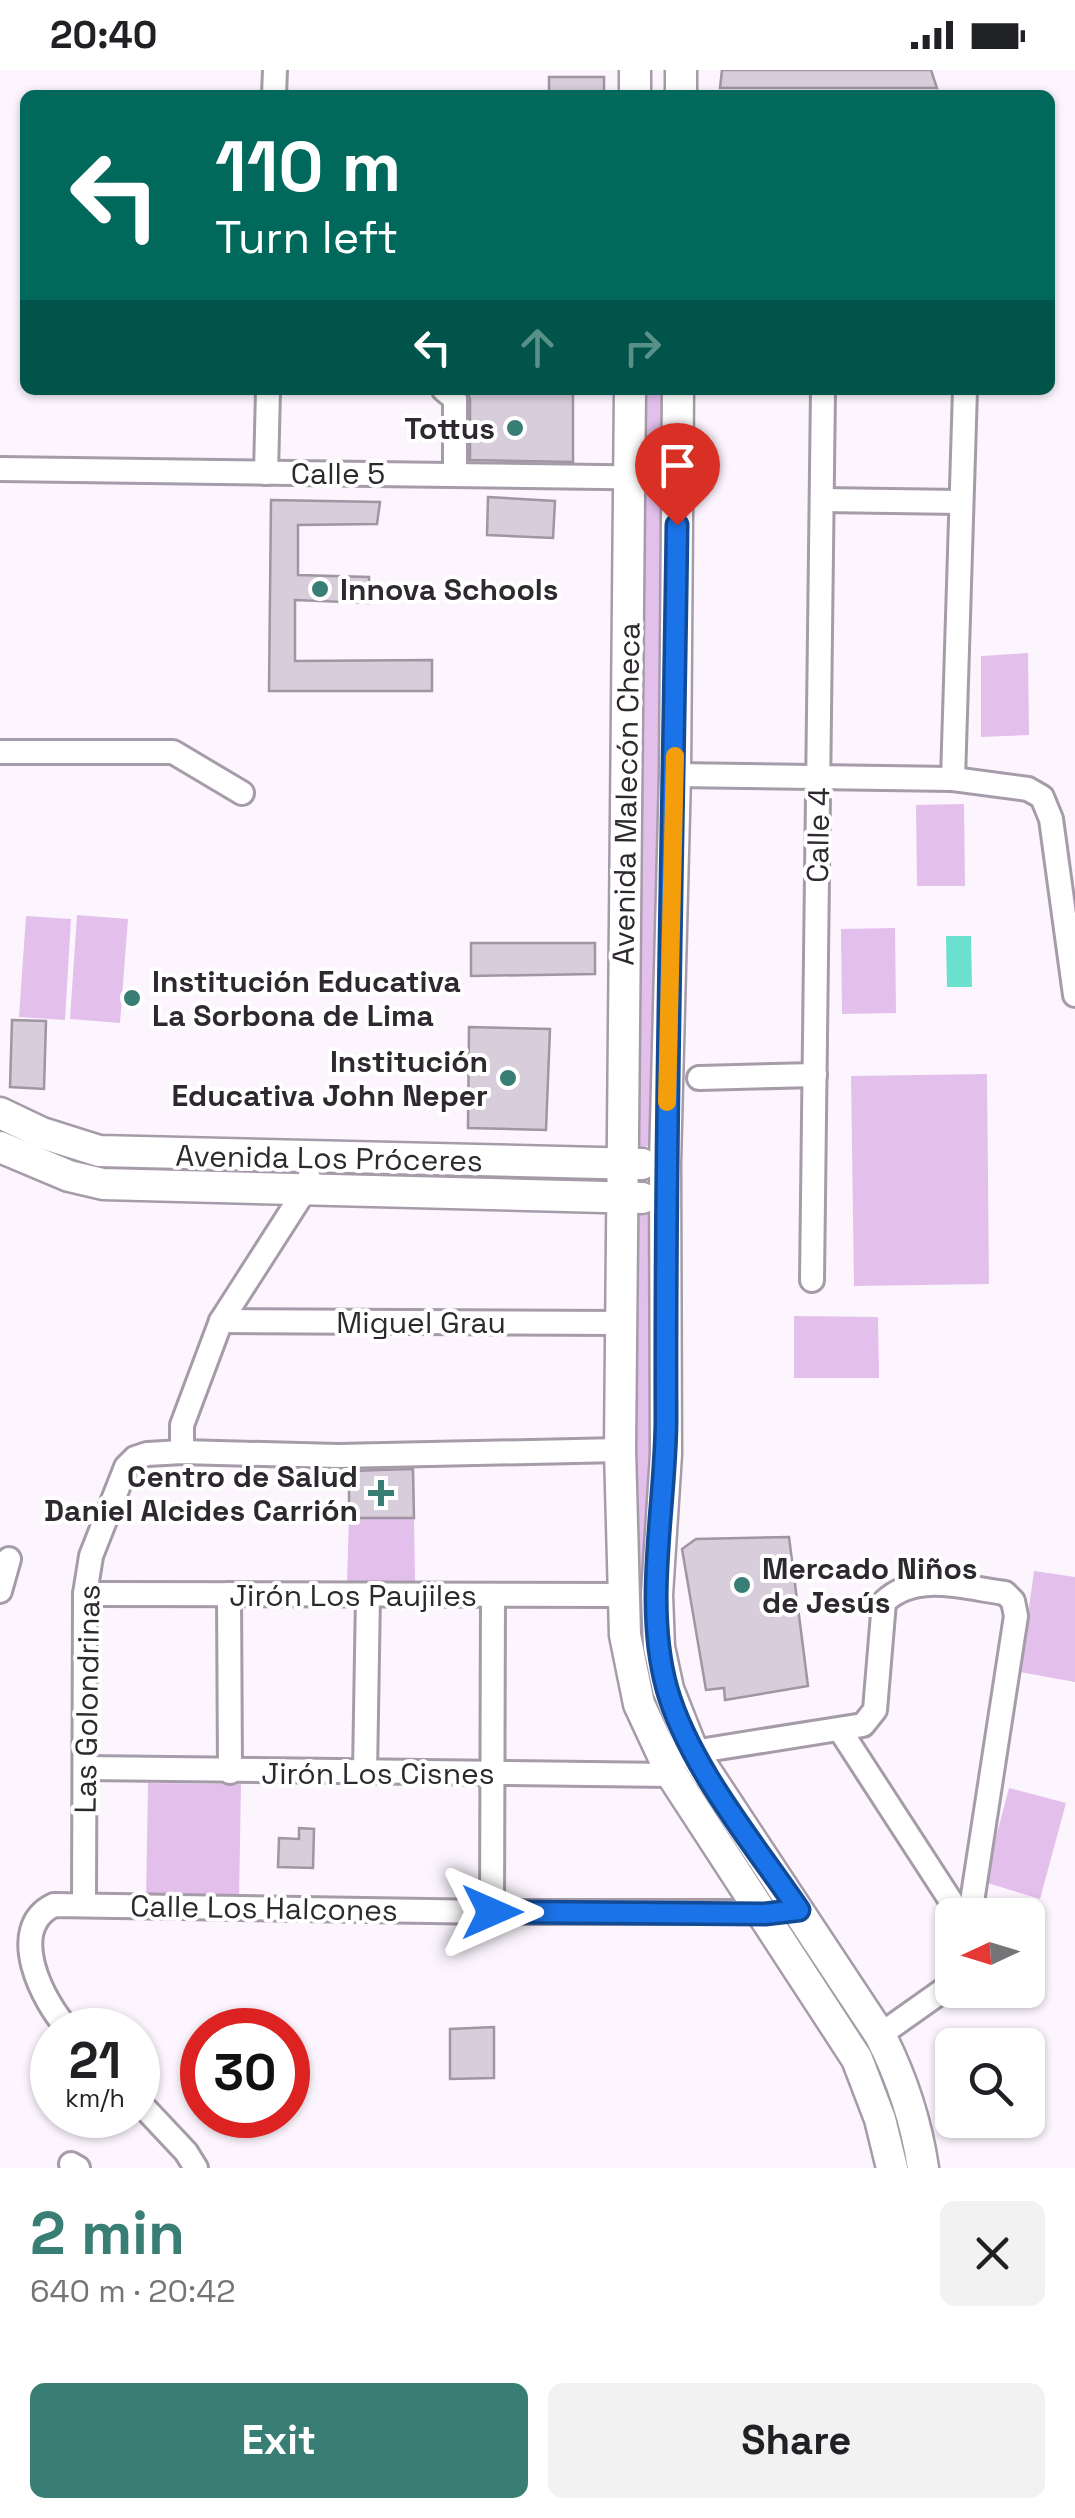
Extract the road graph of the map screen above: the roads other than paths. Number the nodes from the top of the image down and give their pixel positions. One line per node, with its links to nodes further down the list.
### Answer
1 (268, 395): 8 (street)
2 (450, 395): 9 (street)
3 (630, 395): 10 (main road, Avenida Malecón Checa)
4 (678, 395): 11 (main road, Avenida Malecón Checa)
5 (823, 395): 12 (street, Calle 4)
6 (965, 395): 13 (street)
7 (0, 469): 8 (street, Calle 5)
8 (266, 473): 9 (street, Calle 5)
9 (455, 473): 10 (street, Calle 5)
10 (629, 477): 11 (street, Calle 5); 26 (main road, Avenida Malecón Checa)
11 (676, 478): 15 (main road, Avenida Malecón Checa)
12 (822, 500): 13 (street); 16 (street, Calle 4)
13 (961, 502): 17 (street)
14 (0, 752): 18 (street)
15 (674, 774): 16 (street); 27 (main road, Avenida Malecón Checa)
16 (819, 778): 17 (street); 20 (street, Calle 4)
17 (953, 779): 19 (street)
18 (242, 793)
19 (1075, 995)
20 (815, 1075): 21 (street); 32 (street, Calle 4)
21 (699, 1078)
22 (0, 1113): 24 (main road, Avenida Los Próceres)
23 (0, 1148): 28 (main road, Avenida Los Próceres)
24 (314, 1158): 25 (main road, Avenida Los Próceres); 28 (street)
25 (429, 1160): 26 (main road, Avenida Los Próceres); 29 (main road)
26 (622, 1164): 27 (main road, Avenida Los Próceres); 30 (main road, Avenida Malecón Checa)
27 (665, 1164): 31 (main road, Avenida Malecón Checa)
28 (305, 1190): 29 (main road, Avenida Los Próceres); 33 (street)
29 (428, 1193): 30 (main road, Avenida Los Próceres)
30 (622, 1197): 31 (main road, Avenida Los Próceres); 34 (main road, Avenida Malecón Checa)
31 (665, 1198): 45 (main road, Avenida Malecón Checa)
32 (812, 1280)
33 (221, 1320): 34 (street, Miguel Grau); 36 (street)
34 (620, 1323): 35 (main road, Avenida Malecón Checa)
35 (620, 1450): 36 (street); 43 (main road, Avenida Malecón Checa)
36 (182, 1452): 39 (street, Las Golondrinas)
37 (9, 1559): 38 (street)
38 (0, 1591)
39 (85, 1594): 40 (street, Jirón Los Paujiles); 46 (street, Las Golondrinas)
40 (230, 1594): 41 (street, Jirón Los Paujiles); 47 (street)
41 (368, 1595): 42 (street, Jirón Los Paujiles); 48 (street)
42 (493, 1595): 43 (street, Jirón Los Paujiles); 49 (street)
43 (622, 1595): 45 (main road, Avenida Malecón Checa)
44 (840, 1730): 45 (street, Jirón Los Cisnes); 50 (street); 51 (street)
45 (683, 1764): 49 (street, Jirón Los Cisnes); 53 (main road); 55 (main road)
46 (84, 1768): 47 (street, Jirón Los Cisnes); 52 (street, Las Golondrinas)
47 (230, 1772): 48 (street, Jirón Los Cisnes)
48 (365, 1772): 49 (street, Jirón Los Cisnes)
49 (492, 1774): 54 (street)
50 (949, 1898)
51 (973, 1898)
52 (84, 1904): 54 (street, Calle Los Halcones); 57 (street, Calle Los Halcones)
53 (799, 1910): 55 (street, Calle Los Halcones); 58 (main road)
54 (492, 1912): 55 (street, Calle Los Halcones)
55 (765, 1914): 61 (main road)
56 (935, 1996): 58 (street)
57 (50, 2008)
58 (880, 2035): 62 (main road)
59 (160, 2124): 60 (street)
60 (196, 2168)
61 (892, 2168)
62 (923, 2168)

